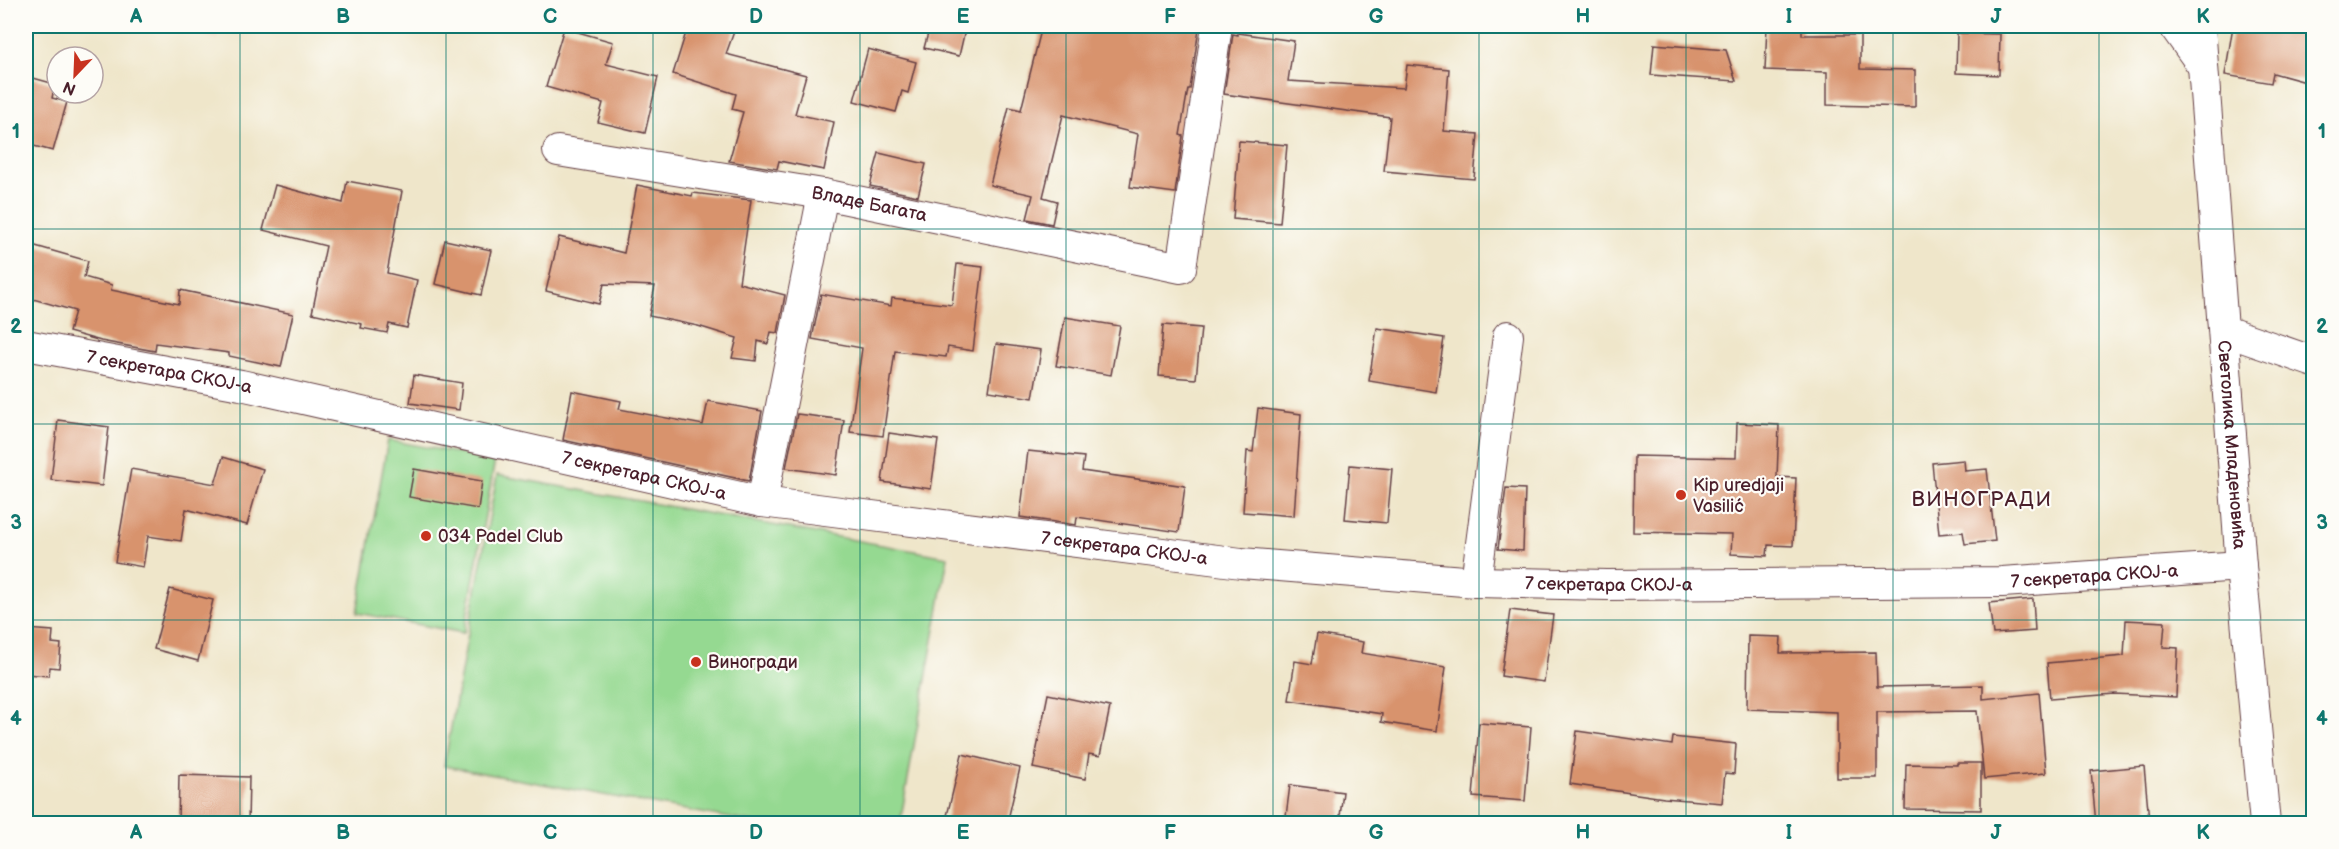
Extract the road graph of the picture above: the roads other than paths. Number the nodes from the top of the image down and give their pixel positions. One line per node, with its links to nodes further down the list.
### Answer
1 (1217, 26): 6 (street, Владе Багата)
2 (2174, 26): 4 (street)
3 (2200, 26): 4 (street, Светолика Младеновића)
4 (2202, 65): 7 (street, Светолика Младеновића)
5 (558, 151): 6 (street, Владе Багата)
6 (823, 194): 11 (street)
7 (2225, 331): 10 (street); 12 (street, Светолика Младеновића)
8 (1508, 336): 13 (street)
9 (26, 345): 11 (street, 7 секретара СКОЈ-а)
10 (2313, 362)
11 (762, 502): 13 (street, 7 секретара СКОЈ-а)
12 (2241, 566): 13 (street, 7 секретара СКОЈ-а); 14 (street, Светолика Младеновића)
13 (1476, 582)
14 (2265, 824)

